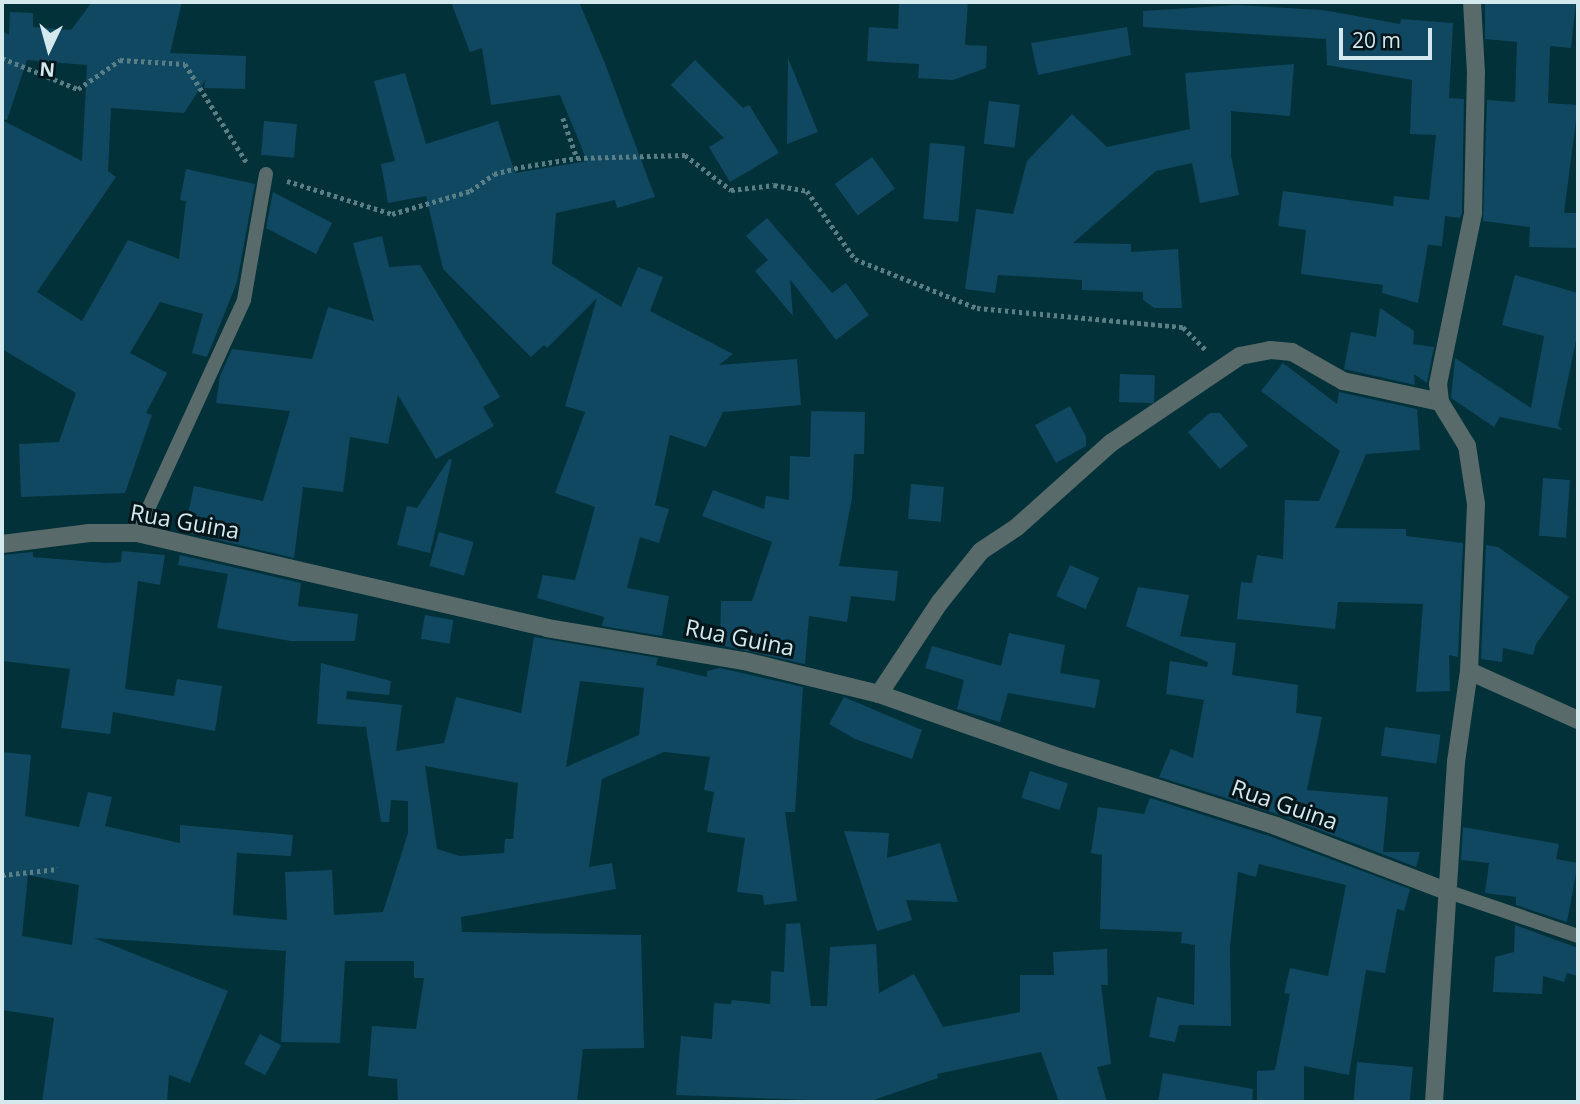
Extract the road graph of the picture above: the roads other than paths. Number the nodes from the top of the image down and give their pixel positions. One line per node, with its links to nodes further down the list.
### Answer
1 (1472, 2): 3 (street)
2 (267, 174): 4 (lane)
3 (1440, 402): 6 (street); 7 (street)
4 (137, 533): 5 (street, Rua Guina); 7 (street, Rua Guina)
5 (2, 544)
6 (1469, 671): 8 (street); 9 (street)
7 (879, 694): 9 (street, Rua Guina)
8 (1578, 720)
9 (1446, 891): 10 (lane); 11 (street)
10 (1578, 936)
11 (1434, 1102)

